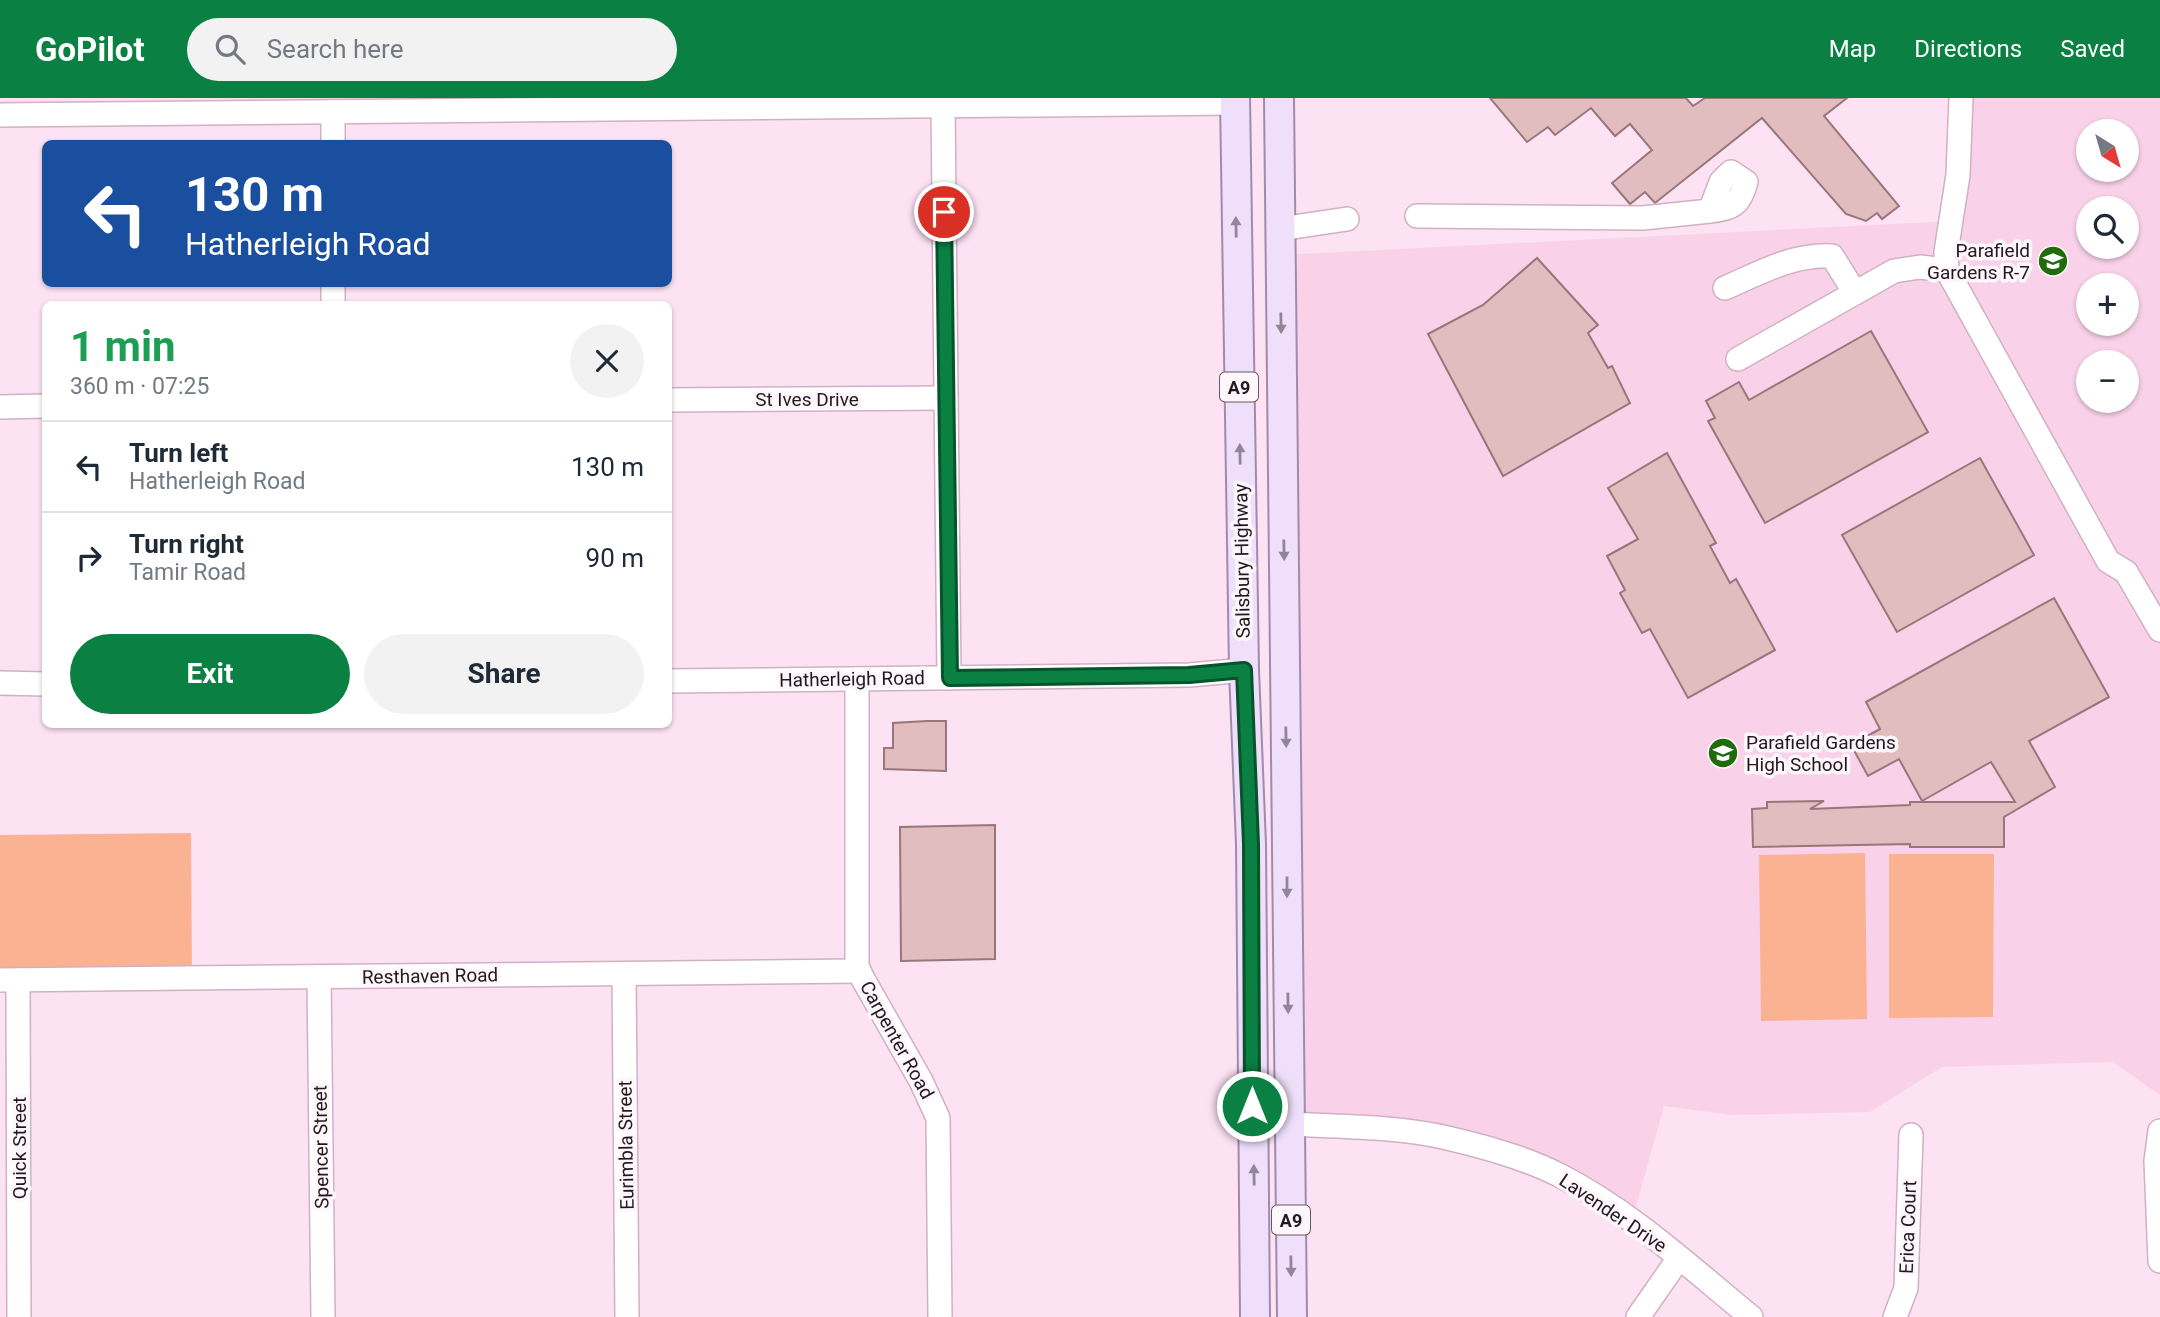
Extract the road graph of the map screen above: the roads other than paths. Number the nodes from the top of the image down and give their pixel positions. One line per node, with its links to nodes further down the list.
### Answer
1 (1279, 98): 13 (main road, A9)
2 (1961, 98): 14 (street)
3 (1235, 101): 6 (street); 24 (main road, Salisbury Highway / A9, one-way to 3)
4 (812, 103): 6 (street); 7 (street)
5 (99, 106): 7 (street); 8 (street)
6 (943, 106): 18 (street)
7 (332, 112): 9 (street)
8 (0, 115)
9 (333, 140)
10 (1710, 211): 11 (street)
11 (1417, 216)
12 (1348, 219): 13 (street)
13 (1280, 229): 23 (main road, A9, one-way to 23)
14 (1948, 270): 16 (street); 22 (street)
15 (1725, 288): 16 (street)
16 (1855, 293): 17 (street)
17 (1738, 359)
18 (946, 398): 19 (street, St Ives Drive); 25 (street)
19 (672, 400)
20 (42, 406): 21 (street)
21 (0, 407)
22 (2160, 630)
23 (1285, 668): 24 (main road); 34 (main road, A9, one-way to 34)
24 (1244, 670): 25 (street, Hatherleigh Road); 35 (main road, Salisbury Highway / A9)
25 (950, 678): 26 (street, Hatherleigh Road)
26 (857, 679): 27 (street, Hatherleigh Road); 30 (street, Carpenter Road)
27 (672, 681)
28 (0, 683): 29 (street)
29 (42, 684)
30 (859, 971): 31 (street, Resthaven Road); 43 (street, Carpenter Road)
31 (624, 974): 32 (street, Resthaven Road); 42 (street, Eurimbla Street)
32 (319, 977): 33 (street, Resthaven Road); 41 (street, Spencer Street)
33 (9, 980): 40 (street, Quick Street)
34 (1290, 1124): 35 (main road); 38 (street, Lavender Drive); 45 (main road, A9, one-way to 45)
35 (1253, 1125): 44 (main road, Salisbury Highway / A9, one-way to 35)
36 (2160, 1131): 39 (street)
37 (1911, 1135): 48 (street, Erica Court)
38 (1679, 1258): 46 (street); 47 (street, Lavender Drive)
39 (2160, 1261)
40 (19, 1317)
41 (323, 1317)
42 (627, 1317)
43 (940, 1317)
44 (1255, 1317)
45 (1292, 1317)
46 (1639, 1317)
47 (1751, 1317)
48 (1895, 1317)

